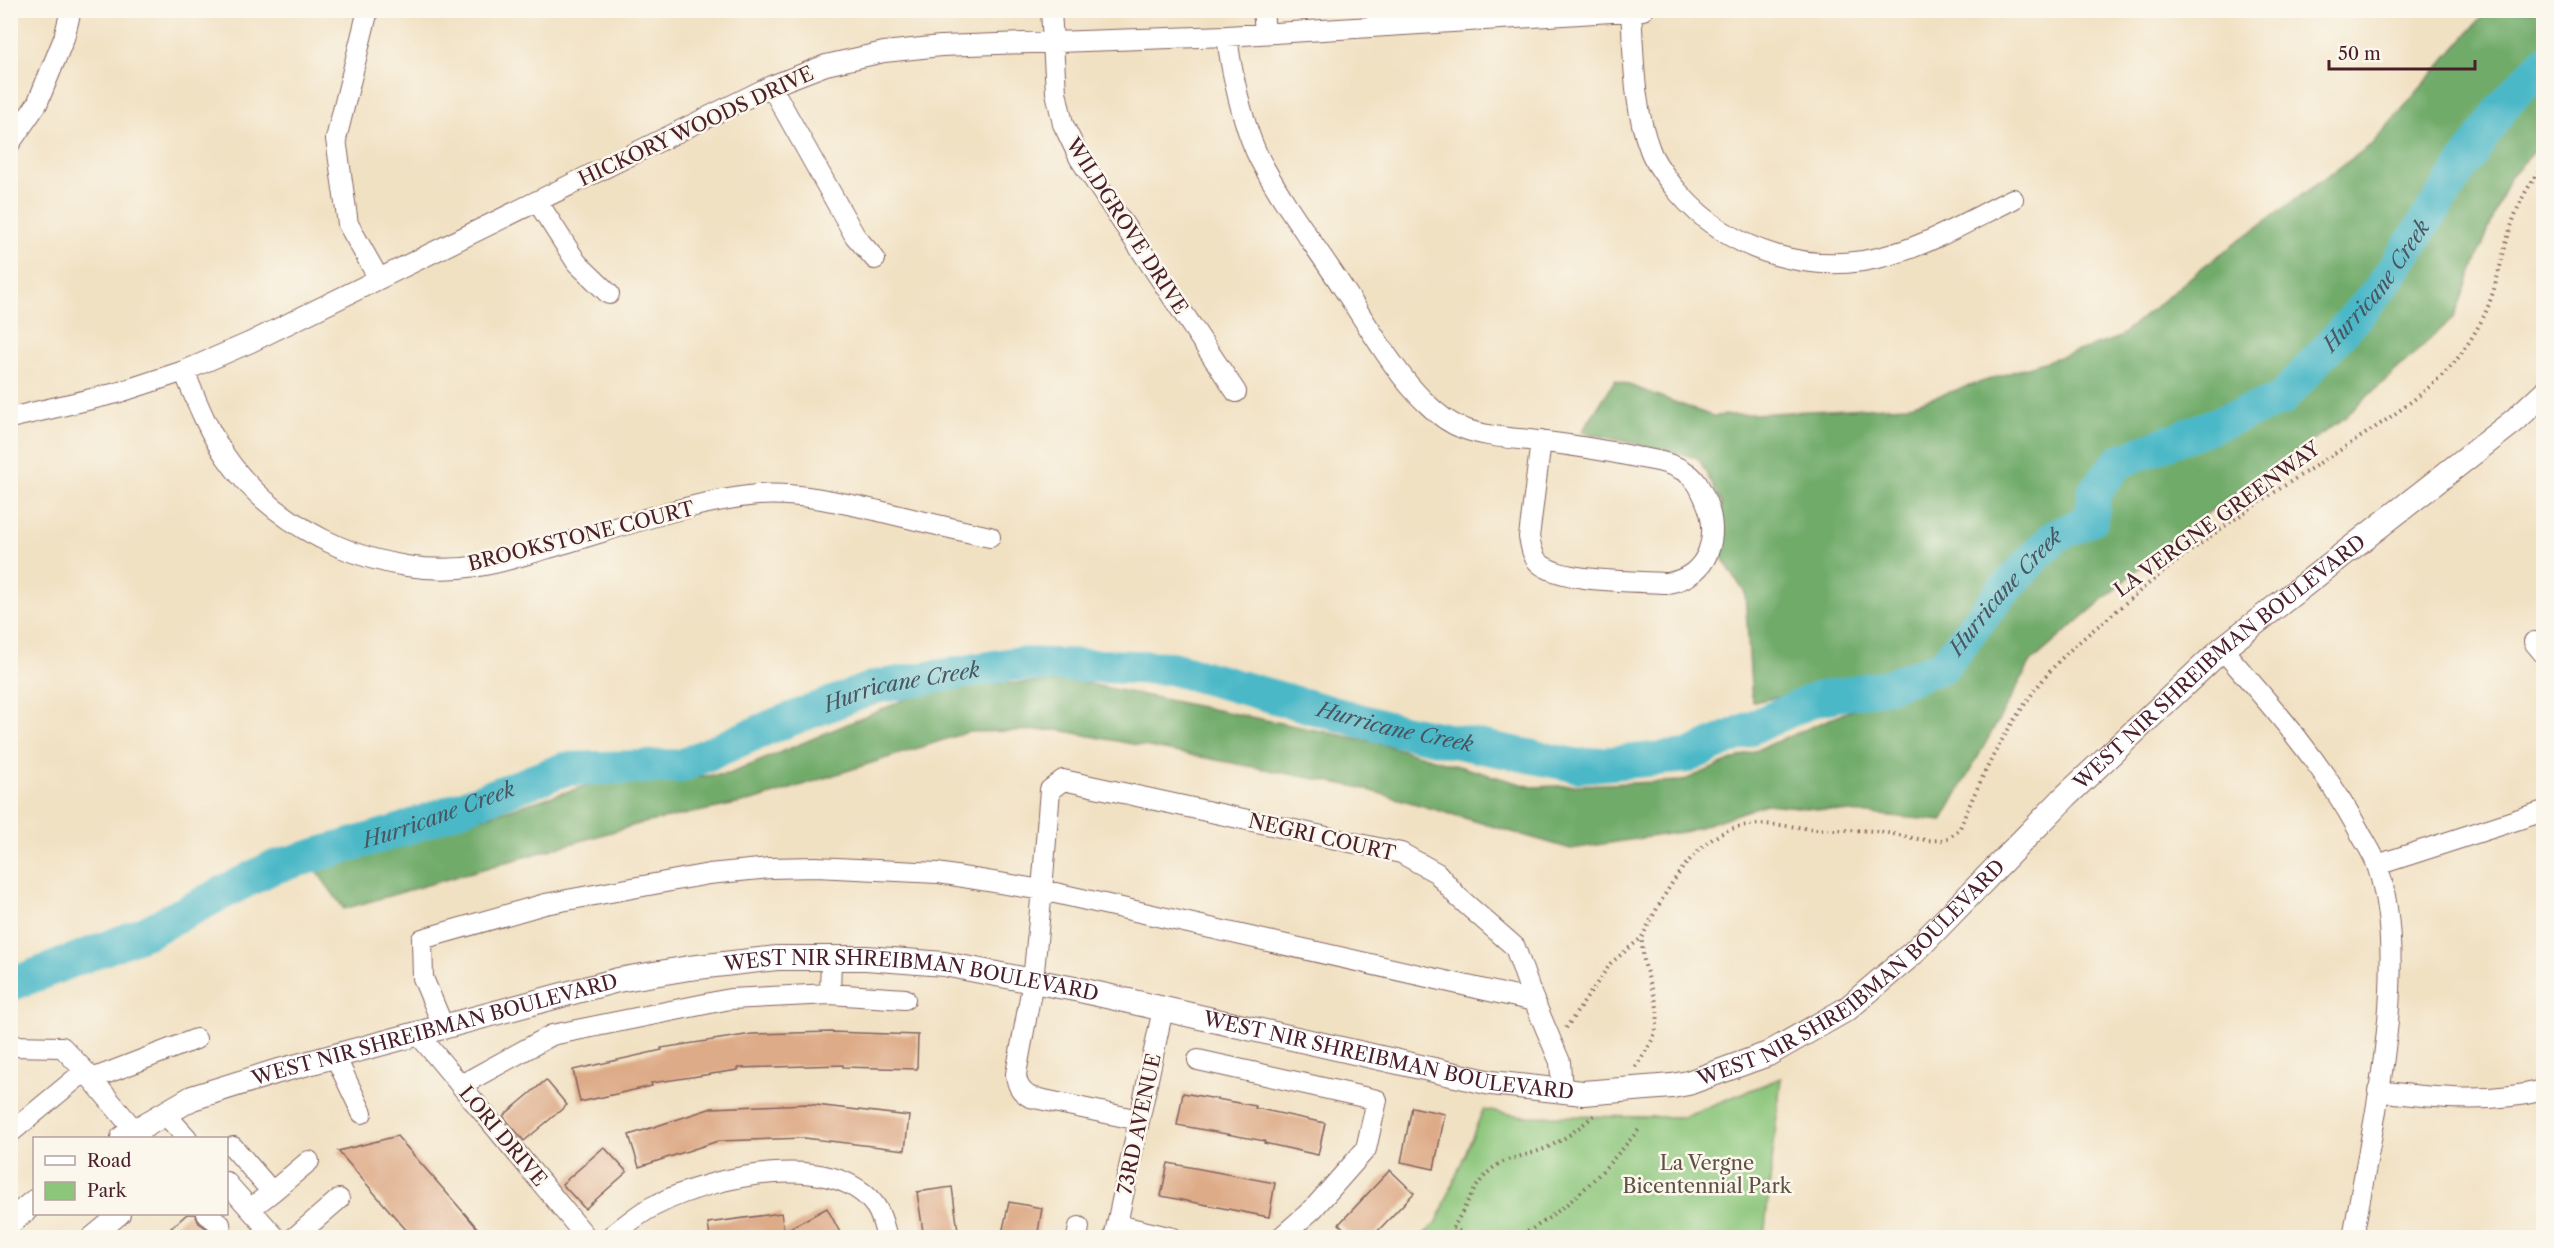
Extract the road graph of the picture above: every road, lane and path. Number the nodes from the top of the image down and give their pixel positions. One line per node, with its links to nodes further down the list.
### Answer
1 (71, 10): 11 (street)
2 (368, 10): 16 (street)
3 (1051, 10): 9 (street, WILDGROVE DRIVE)
4 (1263, 10): 7 (street)
5 (1635, 11): 6 (street, HICKORY WOODS DRIVE); 13 (street)
6 (1469, 16): 7 (street, HICKORY WOODS DRIVE)
7 (1265, 33): 8 (street, HICKORY WOODS DRIVE)
8 (1227, 36): 9 (street, HICKORY WOODS DRIVE); 22 (street)
9 (1052, 41): 10 (street, HICKORY WOODS DRIVE); 19 (street, WILDGROVE DRIVE)
10 (771, 86): 14 (street, HICKORY WOODS DRIVE); 15 (street)
11 (10, 143)
12 (2544, 167): 28 (path, LA VERGNE GREENWAY)
13 (2013, 199)
14 (537, 201): 16 (street, HICKORY WOODS DRIVE); 17 (street)
15 (875, 259)
16 (379, 279): 18 (street, HICKORY WOODS DRIVE)
17 (609, 294)
18 (184, 371): 21 (street, HICKORY WOODS DRIVE); 23 (street, BROOKSTONE COURT)
19 (1236, 393)
20 (2544, 393): 24 (main road, WEST NIR SHREIBMAN BOULEVARD)
21 (10, 418)
22 (1541, 441): 22 (street)
23 (990, 537)
24 (2222, 649): 26 (street); 47 (main road, WEST NIR SHREIBMAN BOULEVARD, bridge)
25 (2544, 811): 26 (street)
26 (2377, 865): 46 (street)
27 (1042, 890): 30 (street, NEGRI COURT); 33 (street); 33 (street, NEGRI COURT); 35 (street)
28 (1642, 937): 39 (path); 42 (path)
29 (831, 958): 30 (main road, WEST NIR SHREIBMAN BOULEVARD); 31 (street); 35 (main road, WEST NIR SHREIBMAN BOULEVARD)
30 (1033, 981): 34 (main road, WEST NIR SHREIBMAN BOULEVARD); 51 (street, NEGRI COURT)
31 (830, 994): 32 (street); 44 (street)
32 (905, 999)
33 (1534, 1001): 39 (street, NEGRI COURT)
34 (1163, 1010): 47 (main road, WEST NIR SHREIBMAN BOULEVARD); 51 (street, 73RD AVENUE)
35 (444, 1028): 36 (main road, WEST NIR SHREIBMAN BOULEVARD)
36 (419, 1035): 40 (main road, WEST NIR SHREIBMAN BOULEVARD); 44 (street, LORI DRIVE)
37 (196, 1039): 43 (street)
38 (10, 1046): 43 (street)
39 (1554, 1046): 47 (street, NEGRI COURT)
40 (335, 1056): 48 (street); 50 (main road, WEST NIR SHREIBMAN BOULEVARD)
41 (1198, 1060): 76 (street)
42 (1631, 1072)
43 (88, 1075): 53 (street); 54 (street)
44 (461, 1085): 72 (street, LORI DRIVE)
45 (2544, 1090): 46 (street)
46 (2378, 1091): 80 (street)
47 (1573, 1092)
48 (362, 1113)
49 (1597, 1113): 66 (path)
50 (165, 1114): 54 (main road, WEST NIR SHREIBMAN BOULEVARD); 55 (street)
51 (1140, 1120): 67 (street, 73RD AVENUE)
52 (1641, 1127): 79 (path)
53 (10, 1133)
54 (126, 1137)
55 (186, 1137)
56 (233, 1147): 59 (street)
57 (309, 1161): 59 (street)
58 (228, 1184): 62 (street)
59 (272, 1192): 62 (street)
60 (339, 1199): 71 (street)
61 (33, 1203): 65 (main road)
62 (250, 1209): 70 (street)
63 (119, 1215): 68 (street)
64 (208, 1215): 69 (street)
65 (10, 1222)
66 (1454, 1228): 77 (path); 78 (path)
67 (1115, 1231): 75 (street)
68 (91, 1238)
69 (222, 1238)
70 (276, 1238)
71 (294, 1238)
72 (586, 1238)
73 (609, 1238): 74 (street)
74 (886, 1238)
75 (1173, 1238)
76 (1280, 1238)
77 (1446, 1238)
78 (1473, 1238)
79 (1517, 1238)
80 (2354, 1238)

